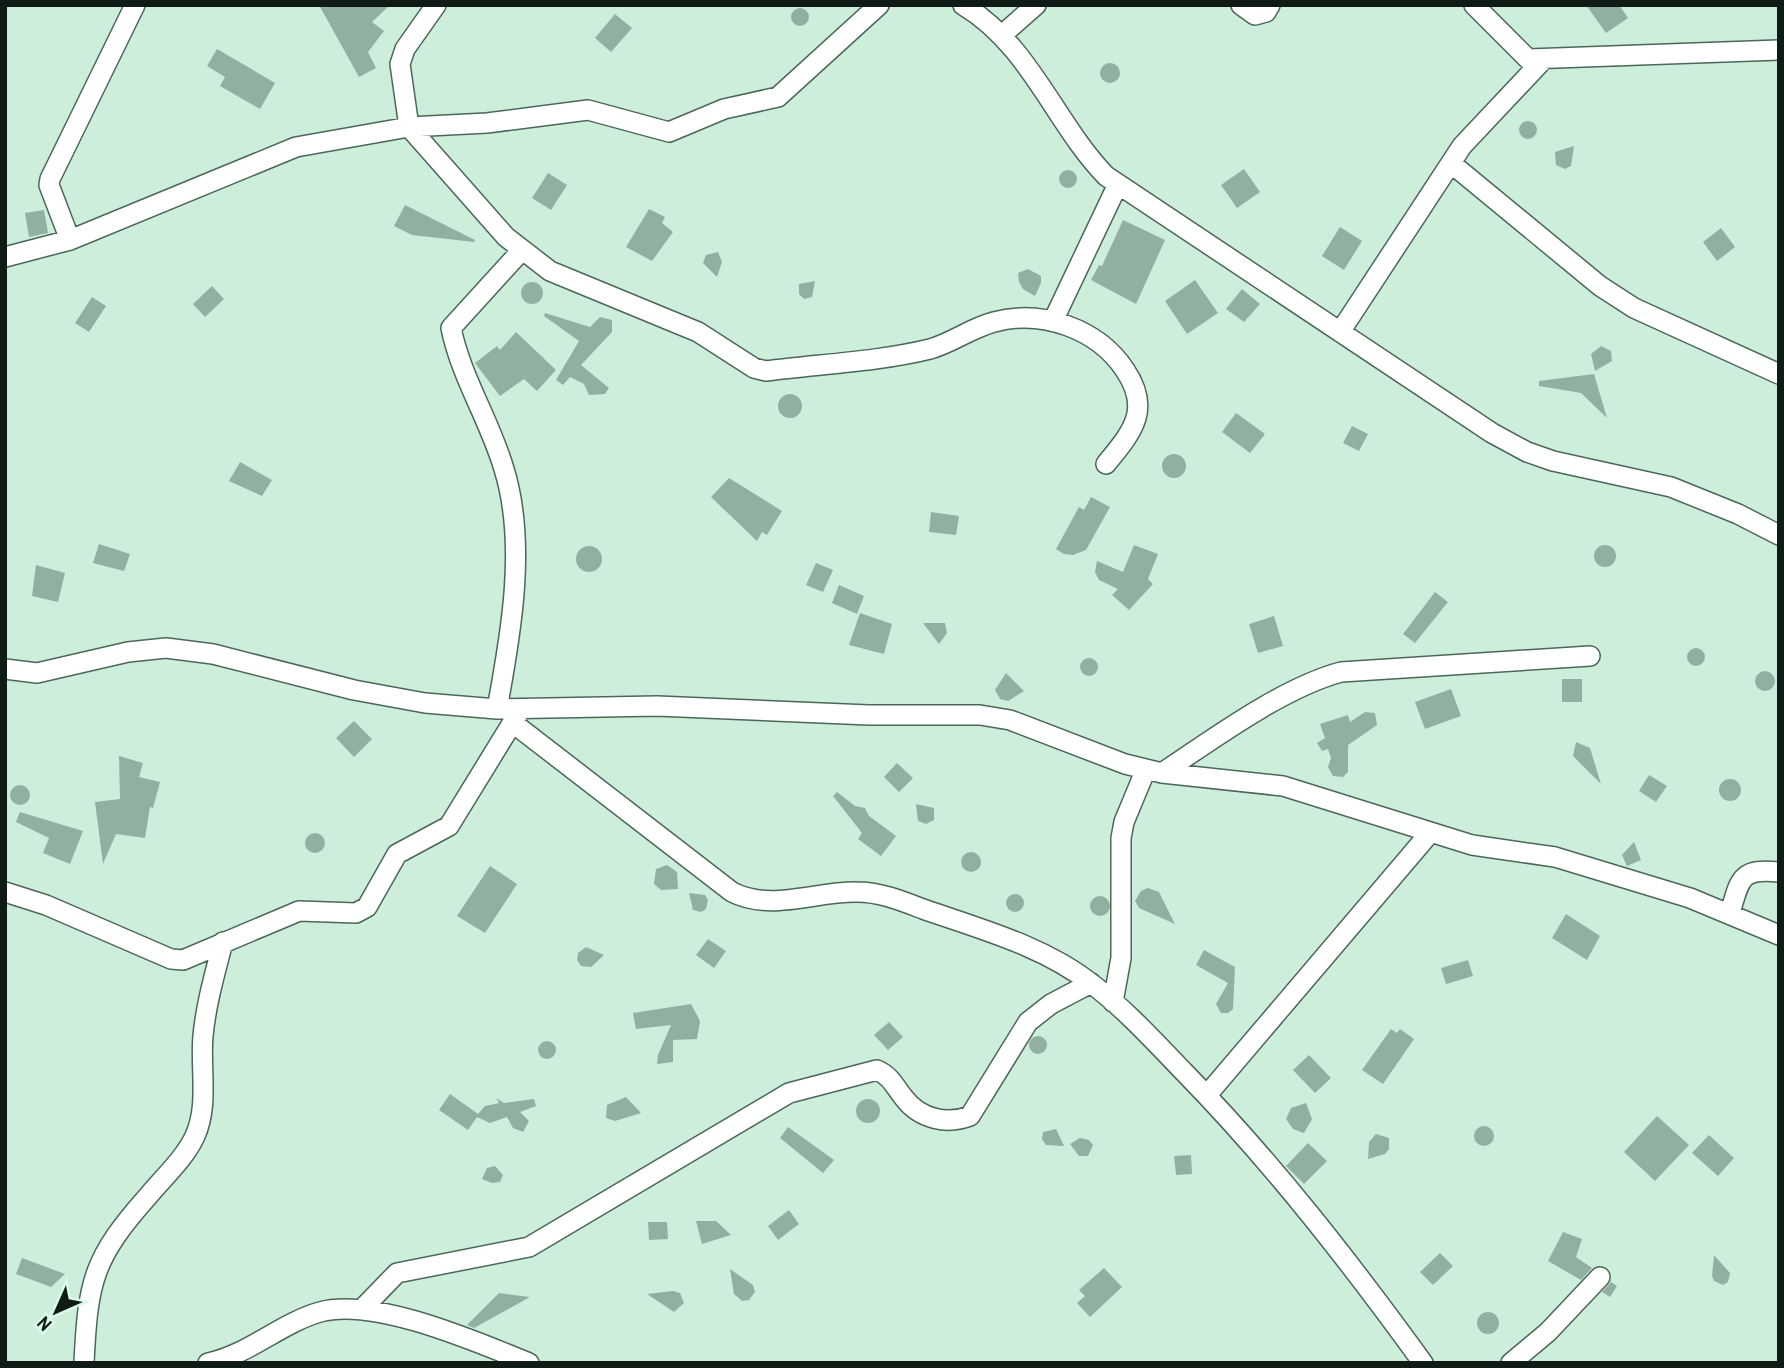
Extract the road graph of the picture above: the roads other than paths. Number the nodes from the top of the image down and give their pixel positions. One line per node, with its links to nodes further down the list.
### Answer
1 (135, 5): 15 (street)
2 (436, 5): 12 (street)
3 (879, 5): 12 (street)
4 (963, 5): 9 (street)
5 (1036, 5): 9 (street)
6 (1241, 5): 7 (street)
7 (1270, 5)
8 (1474, 5): 11 (street)
9 (1002, 35): 14 (street)
10 (1779, 50): 11 (street)
11 (1542, 61): 13 (street)
12 (409, 127): 15 (street); 16 (street)
13 (1452, 164): 19 (street); 20 (street)
14 (1118, 184): 18 (street); 19 (street)
15 (70, 240): 17 (street)
16 (521, 251): 18 (street); 25 (street)
17 (5, 257)
18 (1053, 321): 21 (street)
19 (1340, 332): 22 (street)
20 (1779, 374)
21 (1106, 464)
22 (1779, 535)
23 (1590, 656): 27 (street)
24 (5, 669): 25 (street)
25 (497, 709): 26 (street)
26 (517, 715): 27 (street); 33 (street); 34 (street)
27 (1154, 771): 28 (street); 35 (street)
28 (1429, 834): 31 (street); 36 (street)
29 (1779, 872): 31 (street)
30 (5, 892): 33 (street)
31 (1730, 913): 32 (street)
32 (1779, 934)
33 (223, 942): 40 (street)
34 (1091, 983): 35 (street); 38 (street)
35 (1113, 1002): 36 (street)
36 (1207, 1095): 42 (street)
37 (1600, 1277): 43 (street)
38 (362, 1309): 39 (street); 41 (street)
39 (215, 1362)
40 (84, 1363)
41 (529, 1363)
42 (1423, 1363)
43 (1511, 1363)

